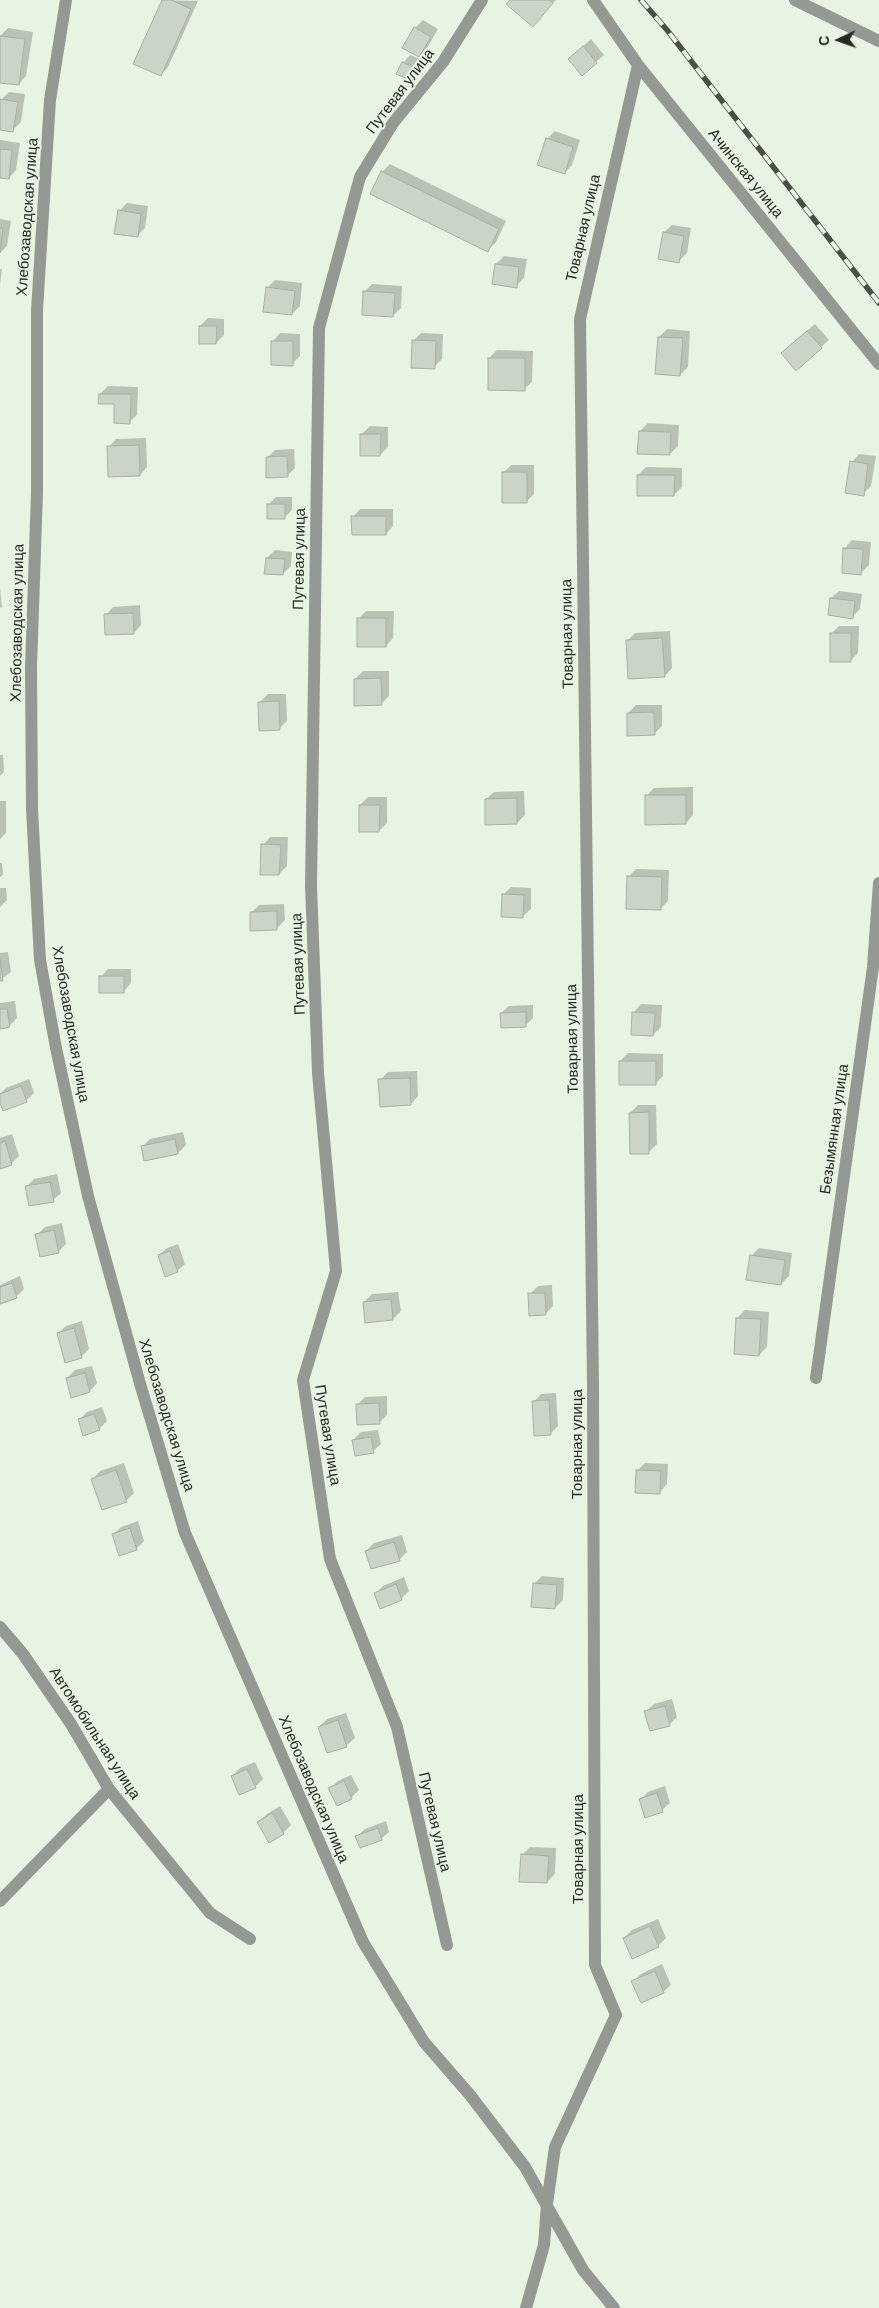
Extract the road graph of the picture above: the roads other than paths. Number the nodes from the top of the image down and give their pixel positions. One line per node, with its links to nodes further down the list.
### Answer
1 (66, 0): 15 (street, Хлебозаводская улица)
2 (482, 0): 14 (street, Путевая улица)
3 (593, 0): 6 (street, Ачинская улица)
4 (795, 0): 5 (street)
5 (879, 40)
6 (638, 65): 7 (street, Ачинская улица); 15 (street, Товарная улица)
7 (879, 364)
8 (879, 883): 9 (street, Безымянная улица)
9 (816, 1378)
10 (0, 1627): 11 (street, Автомобильная улица)
11 (109, 1789): 12 (street); 13 (street, Автомобильная улица)
12 (0, 1900)
13 (250, 1939)
14 (447, 1945)
15 (547, 2204): 16 (street); 17 (street, Хлебозаводская улица)
16 (526, 2308)
17 (614, 2308)

